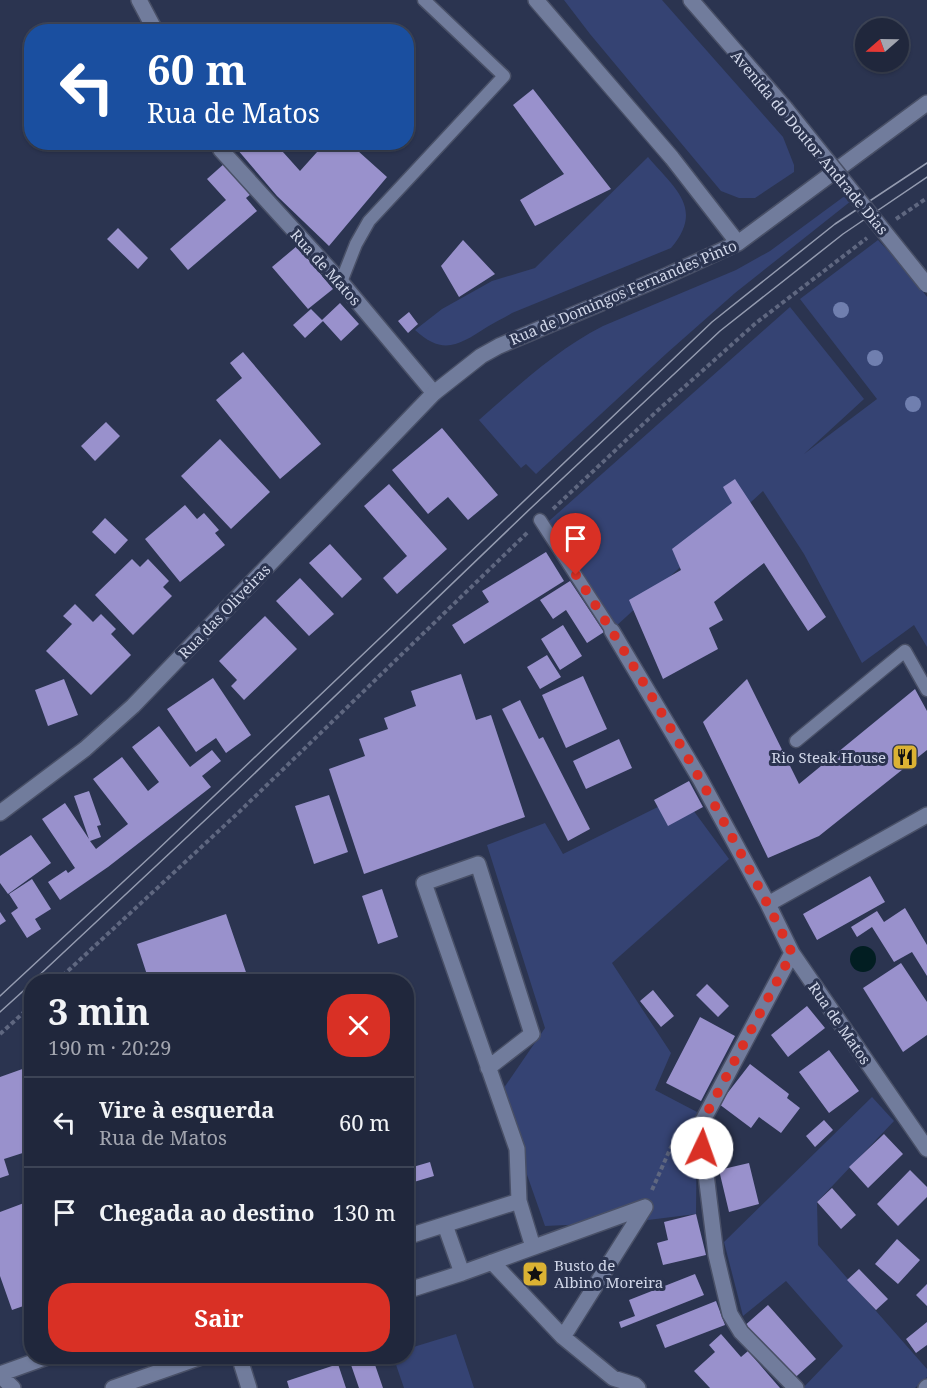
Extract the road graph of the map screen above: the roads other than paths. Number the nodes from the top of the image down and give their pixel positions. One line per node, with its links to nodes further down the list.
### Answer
1 (139, 0): 5 (street)
2 (424, 0): 9 (lane)
3 (536, 0): 8 (street)
4 (691, 0): 10 (street, Avenida do Doutor Andrade Dias, bridge)
5 (152, 24)
6 (927, 104): 8 (street, Rua de Domingos Fernandes Pinto)
7 (221, 150): 9 (street, Rua de Matos)
8 (738, 243): 11 (street, Rua de Domingos Fernandes Pinto)
9 (341, 282): 11 (street, Rua de Matos)
10 (927, 285)
11 (434, 393): 16 (street, Rua das Oliveiras)
12 (540, 520): 13 (lane, Rua de Matos)
13 (612, 631): 18 (street, Rua de Matos)
14 (927, 690): 15 (lane)
15 (796, 741)
16 (0, 813)
17 (927, 815): 18 (street)
18 (768, 904): 19 (street, Rua de Matos)
19 (792, 953): 21 (street, Rua de Matos); 39 (street)
20 (488, 1068): 20 (street); 22 (street)
21 (927, 1149)
22 (519, 1201): 23 (street); 25 (street)
23 (445, 1225): 24 (street); 27 (street)
24 (414, 1235)
25 (533, 1246): 26 (street); 29 (street)
26 (492, 1262): 27 (street); 29 (street)
27 (462, 1273): 28 (street)
28 (414, 1288)
29 (563, 1336): 34 (street)
30 (29, 1364): 33 (street)
31 (181, 1364): 36 (street)
32 (242, 1364): 37 (street)
33 (0, 1375): 35 (street)
34 (614, 1383): 38 (street)
35 (13, 1388)
36 (113, 1388)
37 (249, 1388)
38 (638, 1388)
39 (796, 1388)

